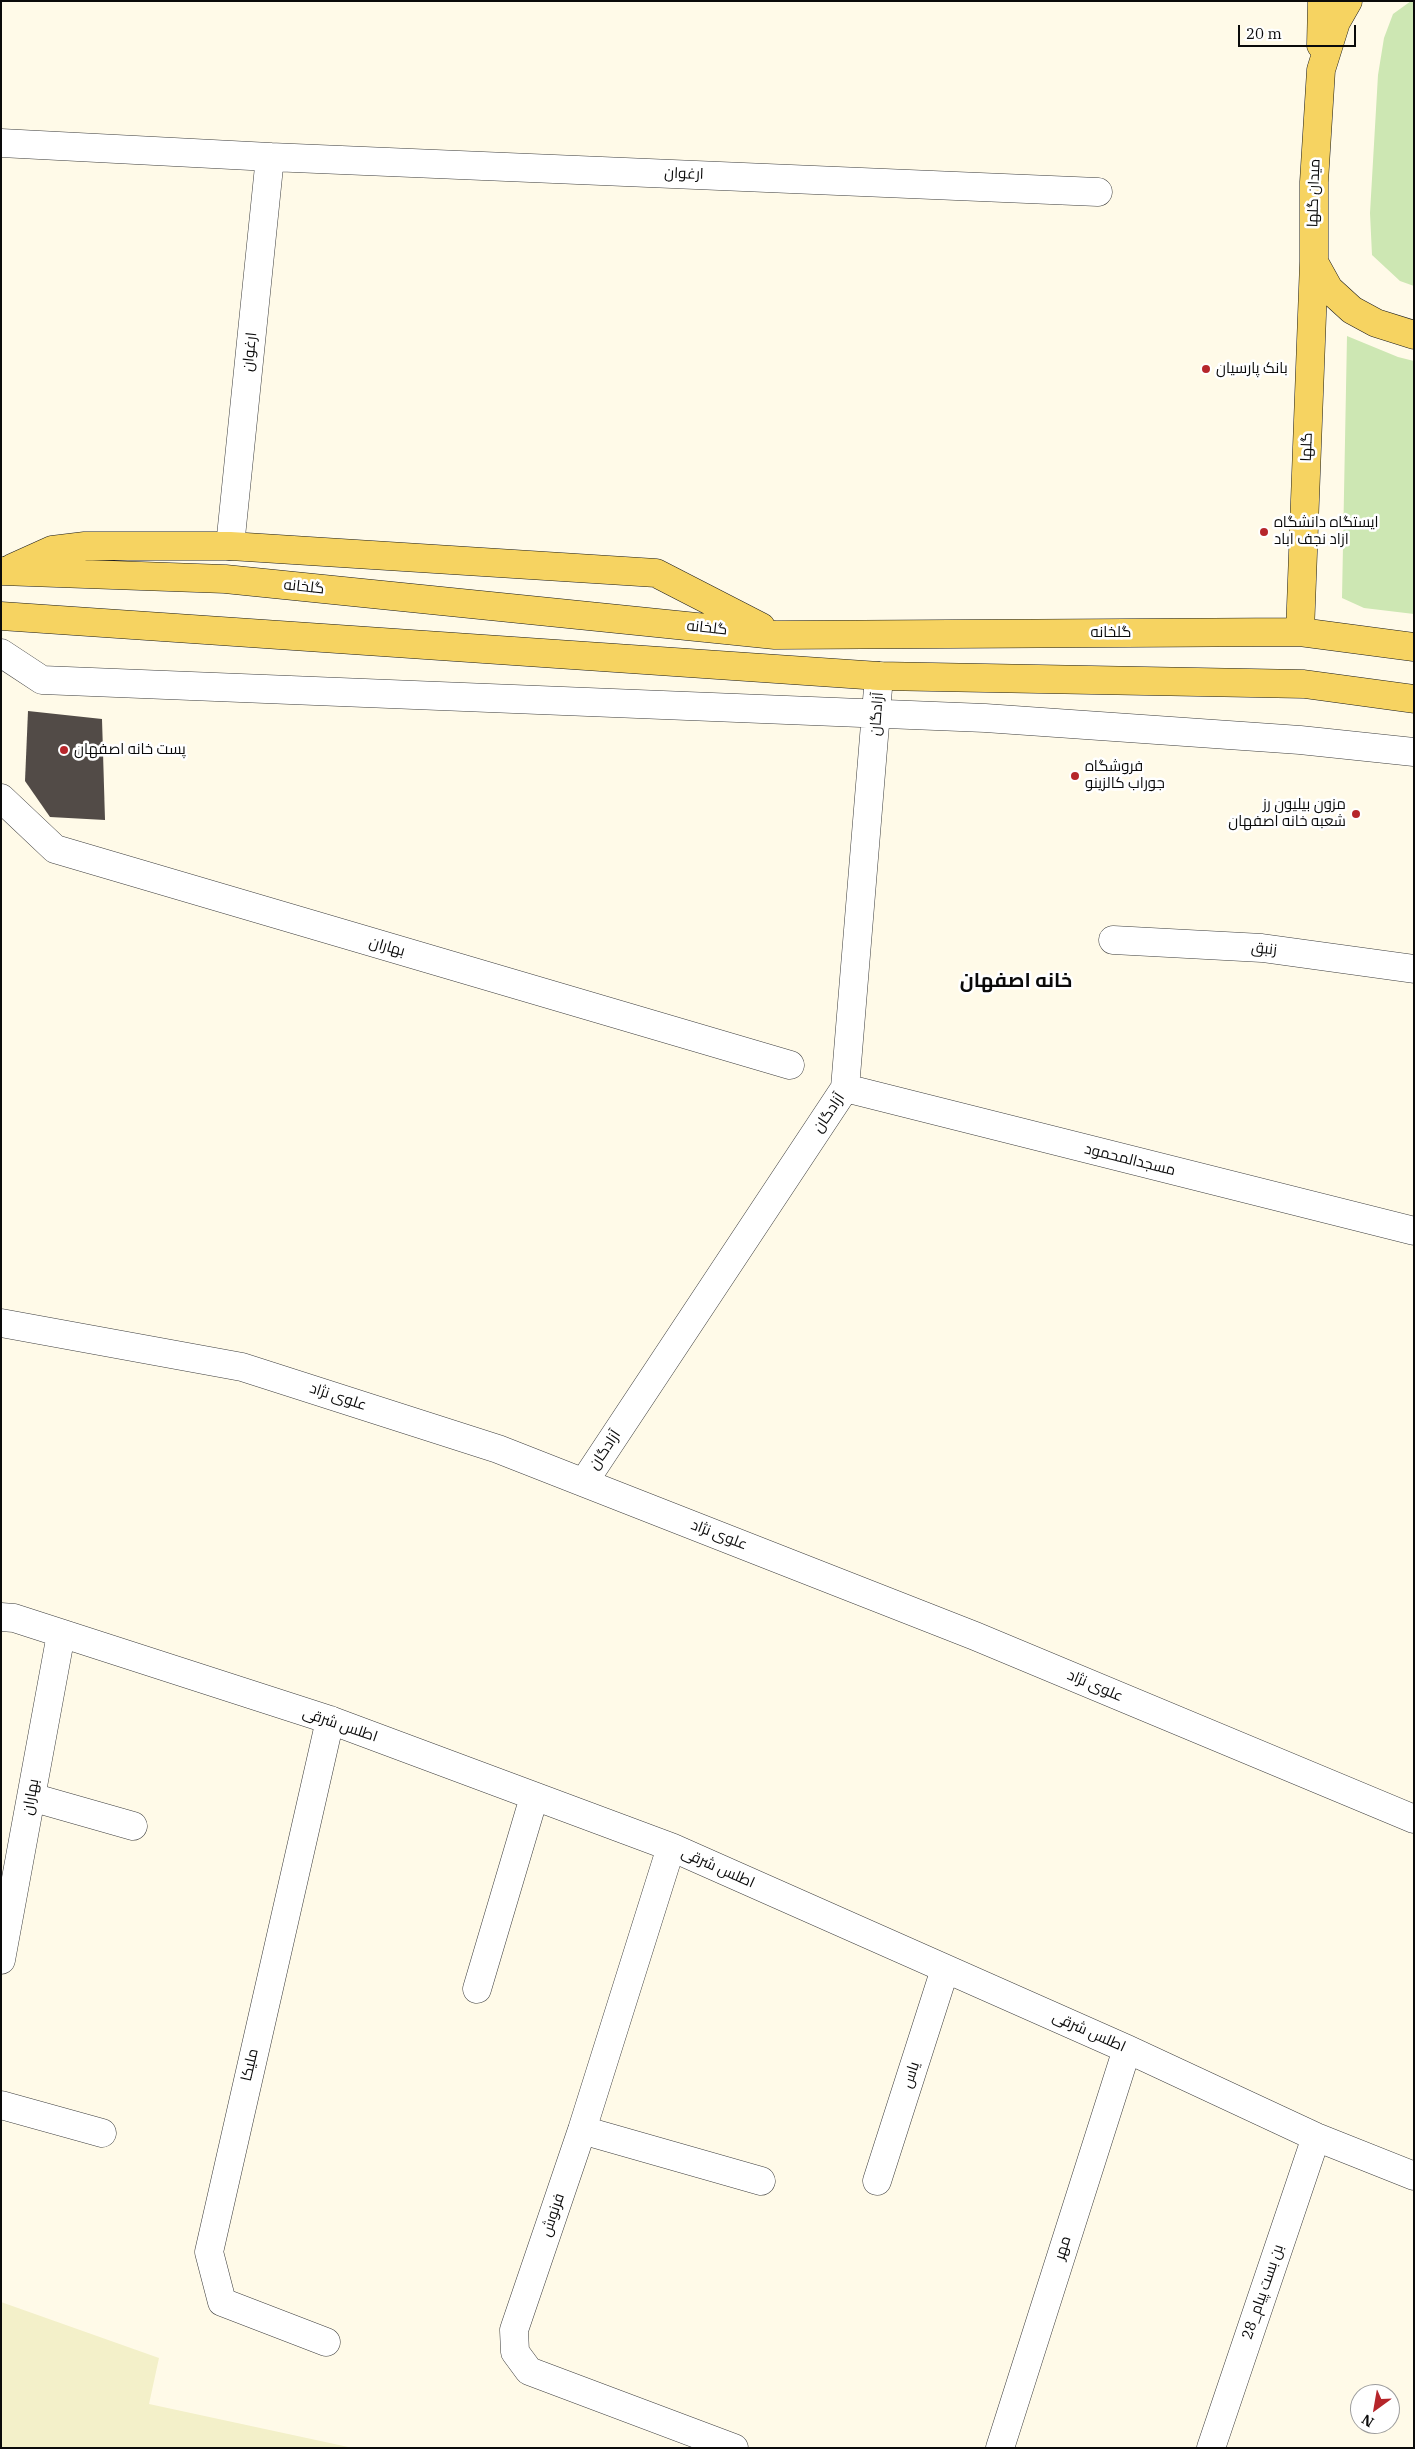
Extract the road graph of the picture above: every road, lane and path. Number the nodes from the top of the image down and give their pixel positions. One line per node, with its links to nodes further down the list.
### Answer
1 (1322, 1): 3 (main road)
2 (1348, 1): 3 (main road, میدان گلها)
3 (1321, 70): 7 (main road, میدان گلها)
4 (1, 143): 5 (street, ارغوان)
5 (270, 157): 6 (street, ارغوان); 9 (street, ارغوان)
6 (1098, 192)
7 (1314, 262): 8 (main road, میدان گلها); 12 (main road, گلها)
8 (1414, 335)
9 (230, 546): 10 (main road); 13 (main road)
10 (4, 571): 13 (main road, گلخانه)
11 (1, 616): 16 (main road)
12 (1300, 632): 13 (main road, گلخانه); 14 (main road, گلخانه)
13 (775, 635)
14 (1414, 646)
15 (1, 654): 18 (street)
16 (879, 676): 17 (main road); 18 (street, آزادگان)
17 (1414, 699)
18 (878, 714): 19 (street); 24 (street, آزادگان)
19 (1414, 752)
20 (1, 798): 23 (street, بهاران)
21 (1113, 940): 22 (street, زنبق)
22 (1414, 969)
23 (790, 1065)
24 (845, 1088): 25 (street, مسجدالمحمود); 27 (street, آزادگان)
25 (1414, 1231)
26 (1, 1323): 27 (street, علوی نژاد)
27 (584, 1482): 33 (street, علوی نژاد)
28 (1, 1617): 29 (street, اطلس شرقی)
29 (61, 1634): 30 (street, اطلس شرقی); 31 (street, بهاران)
30 (330, 1720): 32 (street, اطلس شرقی); 47 (street, ملیکا)
31 (31, 1797): 34 (street); 36 (street, بهاران)
32 (534, 1797): 35 (street, اطلس شرقی); 38 (street)
33 (1414, 1819)
34 (133, 1826)
35 (672, 1847): 37 (street, اطلس شرقی); 41 (street, فرنوش)
36 (1, 1960)
37 (945, 1969): 39 (street, اطلس شرقی); 46 (street, یاس)
38 (477, 1989)
39 (1127, 2049): 43 (street, اطلس شرقی); 49 (street, مهر)
40 (1, 2105): 42 (street)
41 (582, 2130): 45 (street); 48 (street, فرنوش)
42 (102, 2133)
43 (1316, 2137): 44 (street, اطلس شرقی); 50 (street, بن بست پیام_28)
44 (1414, 2176)
45 (761, 2181)
46 (877, 2181)
47 (326, 2342)
48 (734, 2448)
49 (1000, 2448)
50 (1211, 2448)

